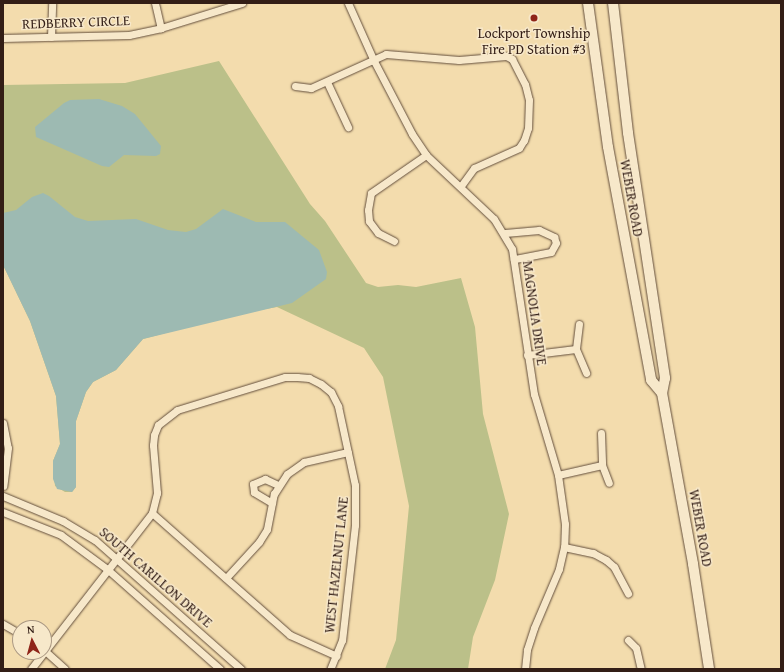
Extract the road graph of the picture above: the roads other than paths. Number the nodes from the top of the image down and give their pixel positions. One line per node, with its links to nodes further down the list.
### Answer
1 (52, 3): 8 (street)
2 (155, 3): 7 (street)
3 (242, 3): 7 (street, REDBERRY CIRCLE)
4 (348, 3): 10 (street, MAGNOLIA DRIVE)
5 (588, 3): 23 (main road, WEBER ROAD)
6 (613, 3): 23 (main road, WEBER ROAD)
7 (161, 28): 8 (street, REDBERRY CIRCLE)
8 (51, 37): 9 (street, REDBERRY CIRCLE)
9 (3, 38)
10 (374, 61): 11 (street); 14 (street, MAGNOLIA DRIVE); 15 (street)
11 (327, 82): 12 (street); 13 (street)
12 (295, 86)
13 (348, 127)
14 (426, 154): 15 (street, MAGNOLIA DRIVE); 17 (street)
15 (461, 186): 16 (street, MAGNOLIA DRIVE)
16 (505, 233): 18 (street, MAGNOLIA DRIVE); 18 (street)
17 (394, 241)
18 (514, 259): 21 (street, MAGNOLIA DRIVE)
19 (580, 324): 20 (street)
20 (576, 350): 21 (street); 22 (street)
21 (527, 355): 28 (street, MAGNOLIA DRIVE)
22 (586, 373)
23 (662, 393): 55 (main road, WEBER ROAD)
24 (3, 423): 31 (street)
25 (601, 433): 27 (street)
26 (348, 452): 30 (street); 35 (street, WEST HAZELNUT LANE); 45 (street, WEST HAZELNUT LANE)
27 (602, 465): 28 (street); 29 (street)
28 (558, 475): 36 (street, MAGNOLIA DRIVE)
29 (609, 483)
30 (278, 485): 33 (street); 33 (street)
31 (3, 486)
32 (3, 496): 37 (street, SOUTH CARILLON DRIVE)
33 (272, 503): 39 (street)
34 (3, 512): 38 (street, SOUTH CARILLON DRIVE)
35 (152, 513): 37 (street, WEST HAZELNUT LANE); 39 (street)
36 (564, 547): 40 (street); 53 (street, MAGNOLIA DRIVE)
37 (116, 557): 38 (street, WEST HAZELNUT LANE); 51 (street, SOUTH CARILLON DRIVE)
38 (107, 569): 44 (street, WEST HAZELNUT LANE); 50 (street, SOUTH CARILLON DRIVE)
39 (226, 578): 45 (street)
40 (628, 593)
41 (3, 624): 42 (street)
42 (12, 629)
43 (628, 640): 54 (street)
44 (52, 642)
45 (336, 656): 52 (street, WEST HAZELNUT LANE)
46 (52, 657): 49 (street)
47 (38, 660): 48 (street, WEST HAZELNUT LANE)
48 (31, 669)
49 (65, 669)
50 (220, 669)
51 (241, 669)
52 (330, 669)
53 (525, 669)
54 (641, 669)
55 (709, 669)

